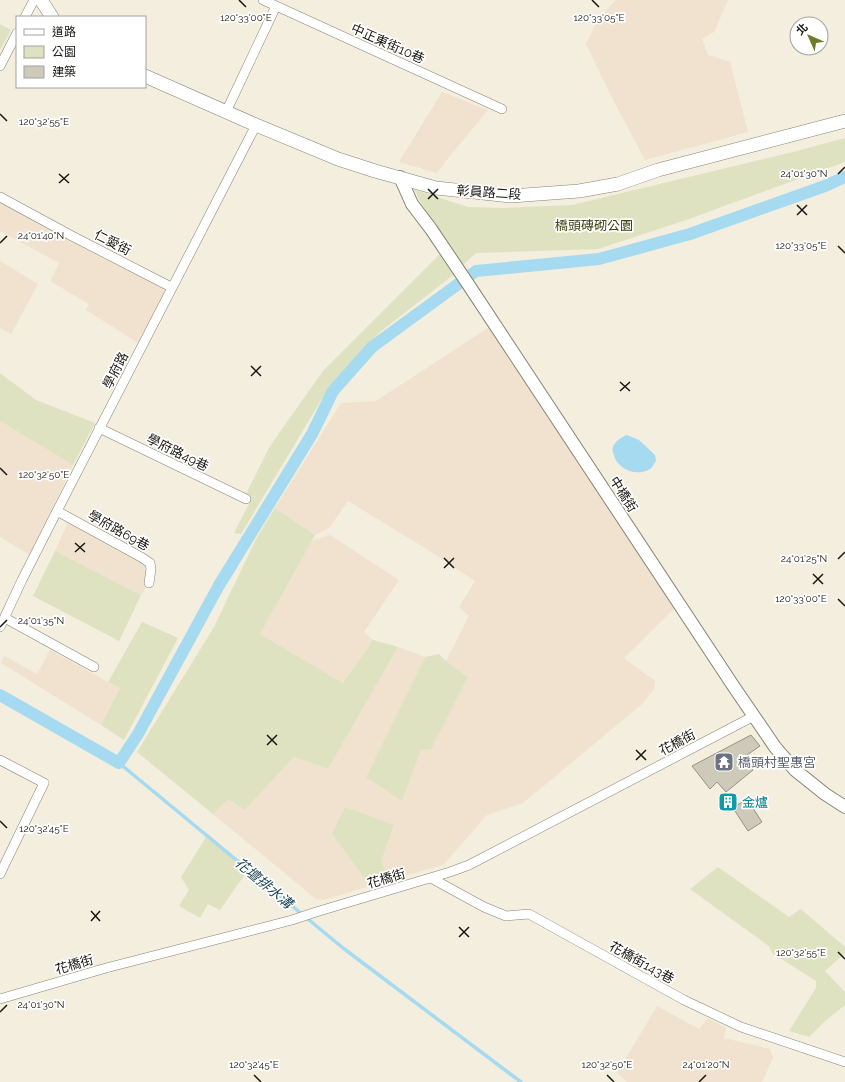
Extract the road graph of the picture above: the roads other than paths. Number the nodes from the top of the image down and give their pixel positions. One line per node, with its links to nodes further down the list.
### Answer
1 (34, 0): 5 (street)
2 (41, 0): 6 (main road)
3 (263, 0): 4 (street, 中正東街10巷)
4 (276, 6): 10 (street, 中正東街10巷); 11 (street)
5 (26, 16)
6 (51, 16)
7 (16, 35): 8 (street)
8 (0, 66)
9 (146, 76): 11 (main road, 彰員路二段)
10 (502, 109)
11 (226, 112): 13 (main road, 彰員路二段)
12 (845, 121): 14 (main road, 彰員路二段)
13 (256, 125): 14 (main road, 彰員路二段); 16 (street, 學府路)
14 (400, 177): 24 (street, 中橋街)
15 (0, 197): 16 (street, 仁愛街)
16 (172, 287): 17 (street, 學府路)
17 (99, 428): 18 (street, 學府路49巷); 19 (street, 學府路)
18 (246, 499)
19 (57, 512): 20 (street, 學府路69巷); 21 (street, 學府路)
20 (149, 583)
21 (5, 618): 22 (street, 學府路); 23 (street)
22 (0, 627)
23 (94, 667)
24 (754, 716): 26 (street, 中橋街); 28 (street, 花橋街)
25 (0, 760): 27 (street)
26 (845, 807)
27 (2, 870)
28 (431, 878): 29 (street, 花橋街); 30 (street, 花橋街143巷)
29 (0, 999)
30 (845, 1062)

